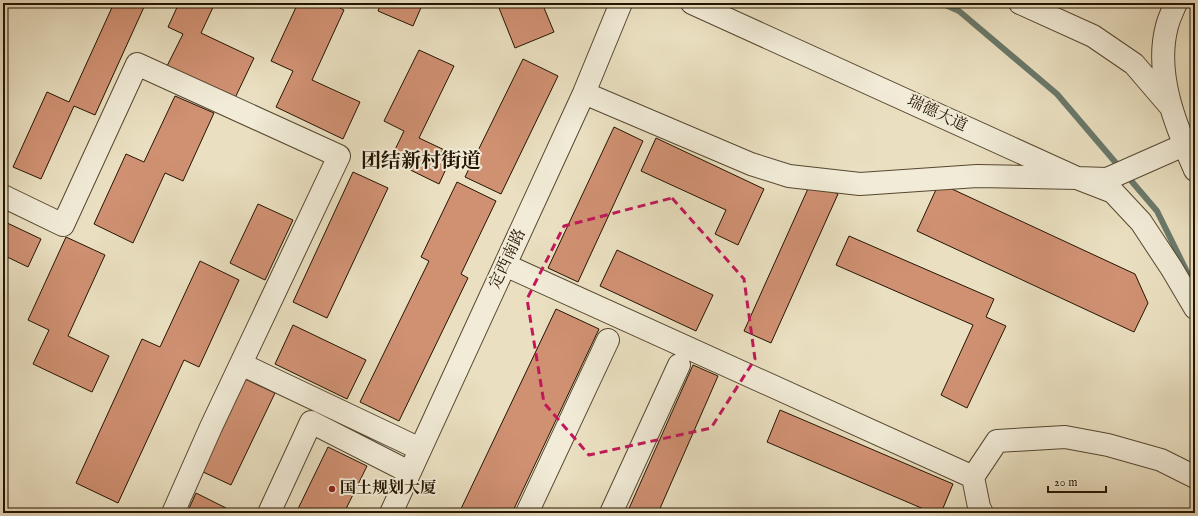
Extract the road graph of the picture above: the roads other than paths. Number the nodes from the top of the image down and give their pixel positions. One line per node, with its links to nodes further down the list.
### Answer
1 (621, 3): 5 (street, 定西南路)
2 (692, 3): 9 (street, 瑞德大道)
3 (1020, 3): 6 (street)
4 (1176, 3): 6 (street)
5 (584, 93): 9 (street); 11 (street, 定西南路)
6 (1170, 106): 7 (street)
7 (1184, 145): 8 (street); 9 (street, 瑞德大道)
8 (1195, 170)
9 (1077, 178): 12 (street)
10 (3, 196): 14 (street)
11 (505, 265): 16 (street, 定西南路); 18 (street)
12 (1195, 308)
13 (608, 340): 23 (street)
14 (241, 364): 16 (street); 20 (street)
15 (679, 365): 24 (street)
16 (420, 449): 17 (street, 定西南路)
17 (409, 472): 21 (street); 22 (street, 定西南路)
18 (973, 477): 19 (street); 25 (street)
19 (1195, 477)
20 (173, 513)
21 (269, 513)
22 (391, 513)
23 (527, 513)
24 (611, 513)
25 (982, 513)

